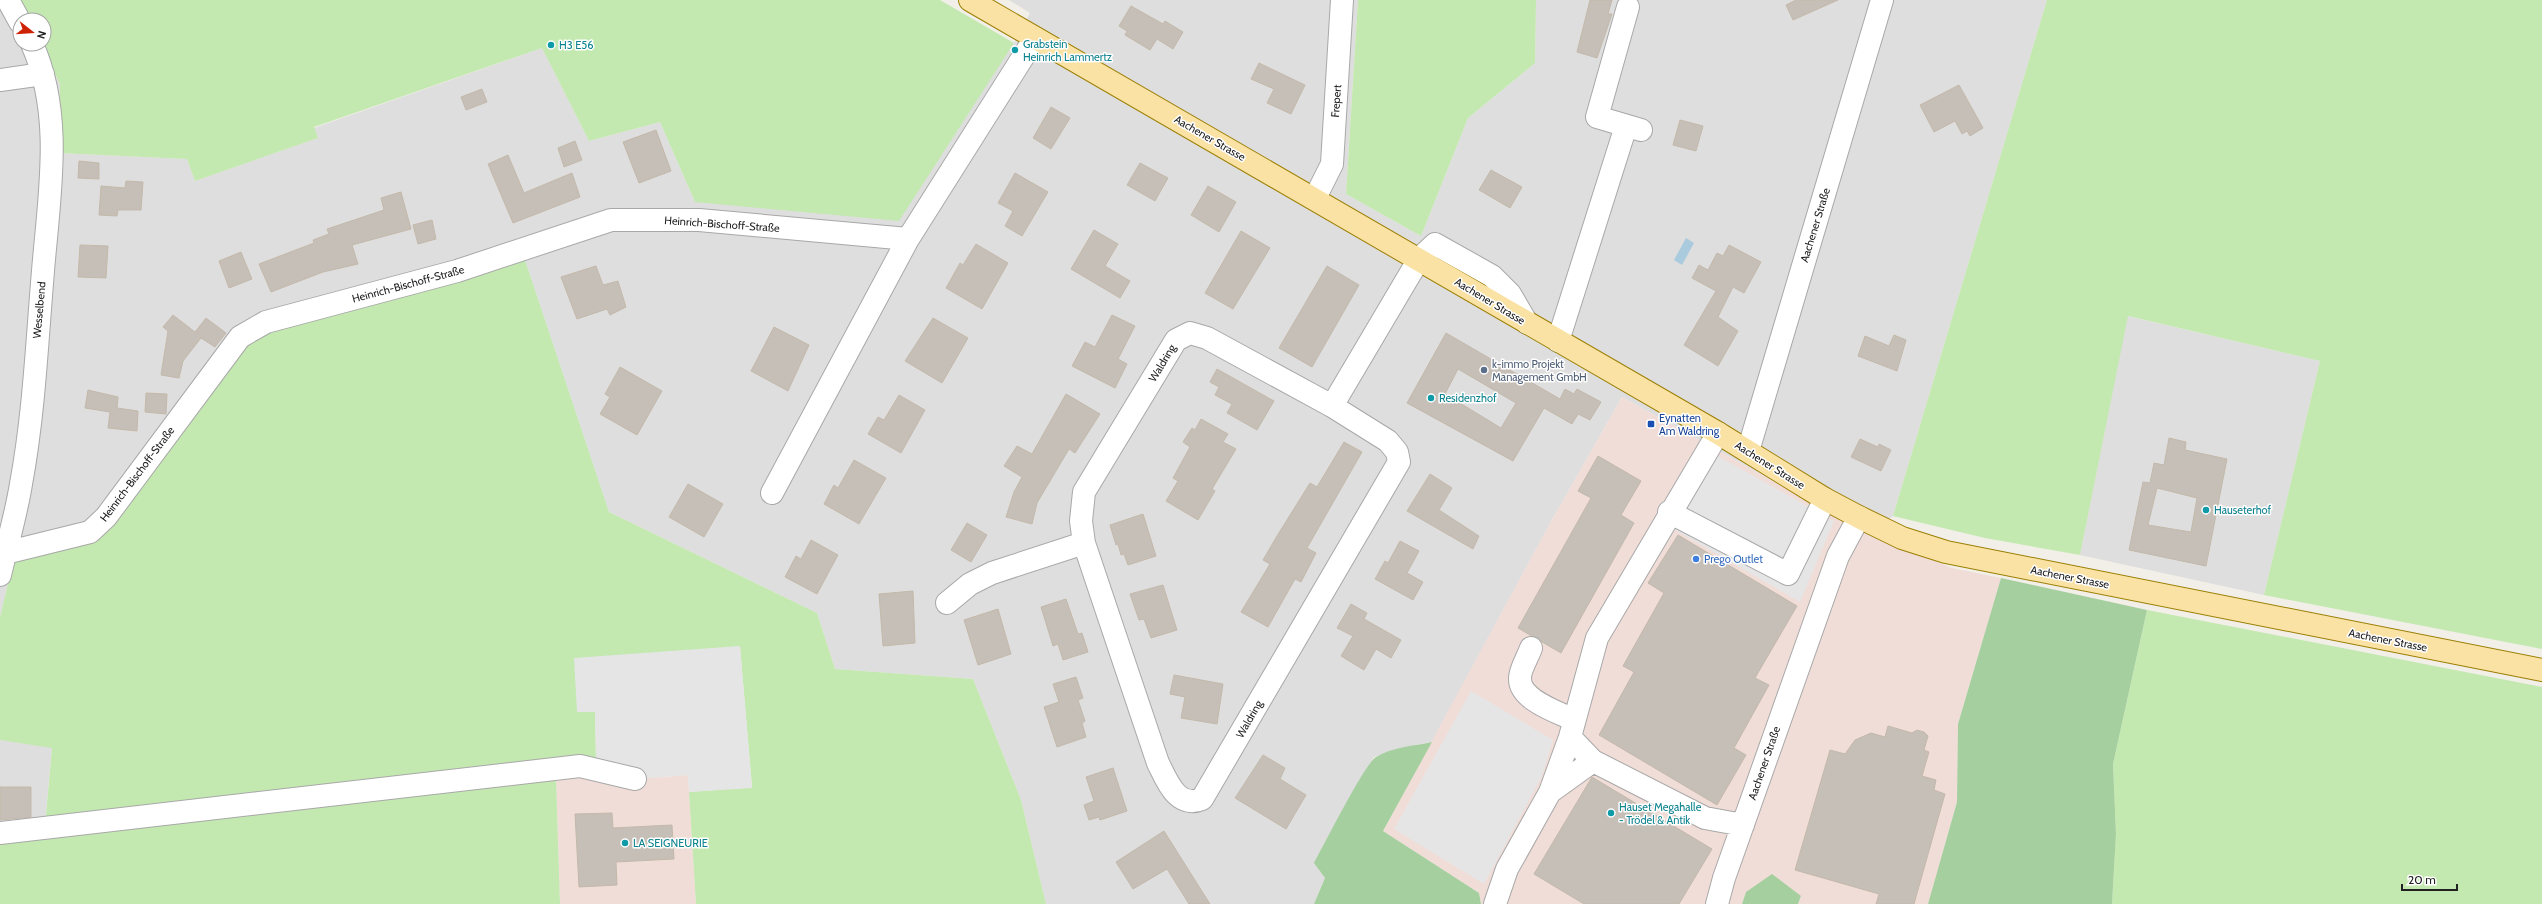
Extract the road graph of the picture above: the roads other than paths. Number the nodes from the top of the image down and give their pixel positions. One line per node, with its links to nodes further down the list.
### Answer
1 (8, 0): 6 (street)
2 (970, 0): 7 (main road, Aachener Strasse)
3 (1342, 0): 11 (street, Frepert)
4 (1882, 0): 17 (street, Aachener Straße)
5 (1628, 8): 14 (street)
6 (15, 12)
7 (1034, 38): 11 (main road, Aachener Strasse); 12 (street)
8 (35, 52): 9 (street, Wesselbend)
9 (43, 74): 10 (street); 23 (street, Wesselbend)
10 (0, 80)
11 (1315, 198): 13 (main road, Aachener Strasse)
12 (908, 239): 18 (street); 23 (street, Heinrich-Bischoff-Straße)
13 (1420, 259): 14 (main road, Aachener Strasse); 15 (street)
14 (1558, 341): 16 (main road, Aachener Strasse)
15 (1332, 406): 22 (street, Waldring); 22 (street, Waldring)
16 (1718, 433): 17 (main road, Aachener Strasse); 20 (street)
17 (1748, 451): 19 (main road, Aachener Strasse)
18 (772, 493)
19 (1826, 499): 20 (street); 21 (main road, Aachener Strasse)
20 (1669, 512): 28 (street)
21 (1859, 517): 27 (main road, Aachener Strasse); 32 (street, Aachener Straße)
22 (1084, 544): 25 (street)
23 (5, 553): 24 (street, Wesselbend)
24 (0, 576)
25 (947, 603)
26 (1531, 648): 28 (street)
27 (2542, 670)
28 (1572, 728): 29 (street); 31 (street)
29 (1593, 761): 31 (street); 32 (street)
30 (635, 779): 33 (street)
31 (1550, 792): 34 (street)
32 (1743, 825): 35 (street, Aachener Straße)
33 (0, 833)
34 (1495, 904)
35 (1716, 904)

